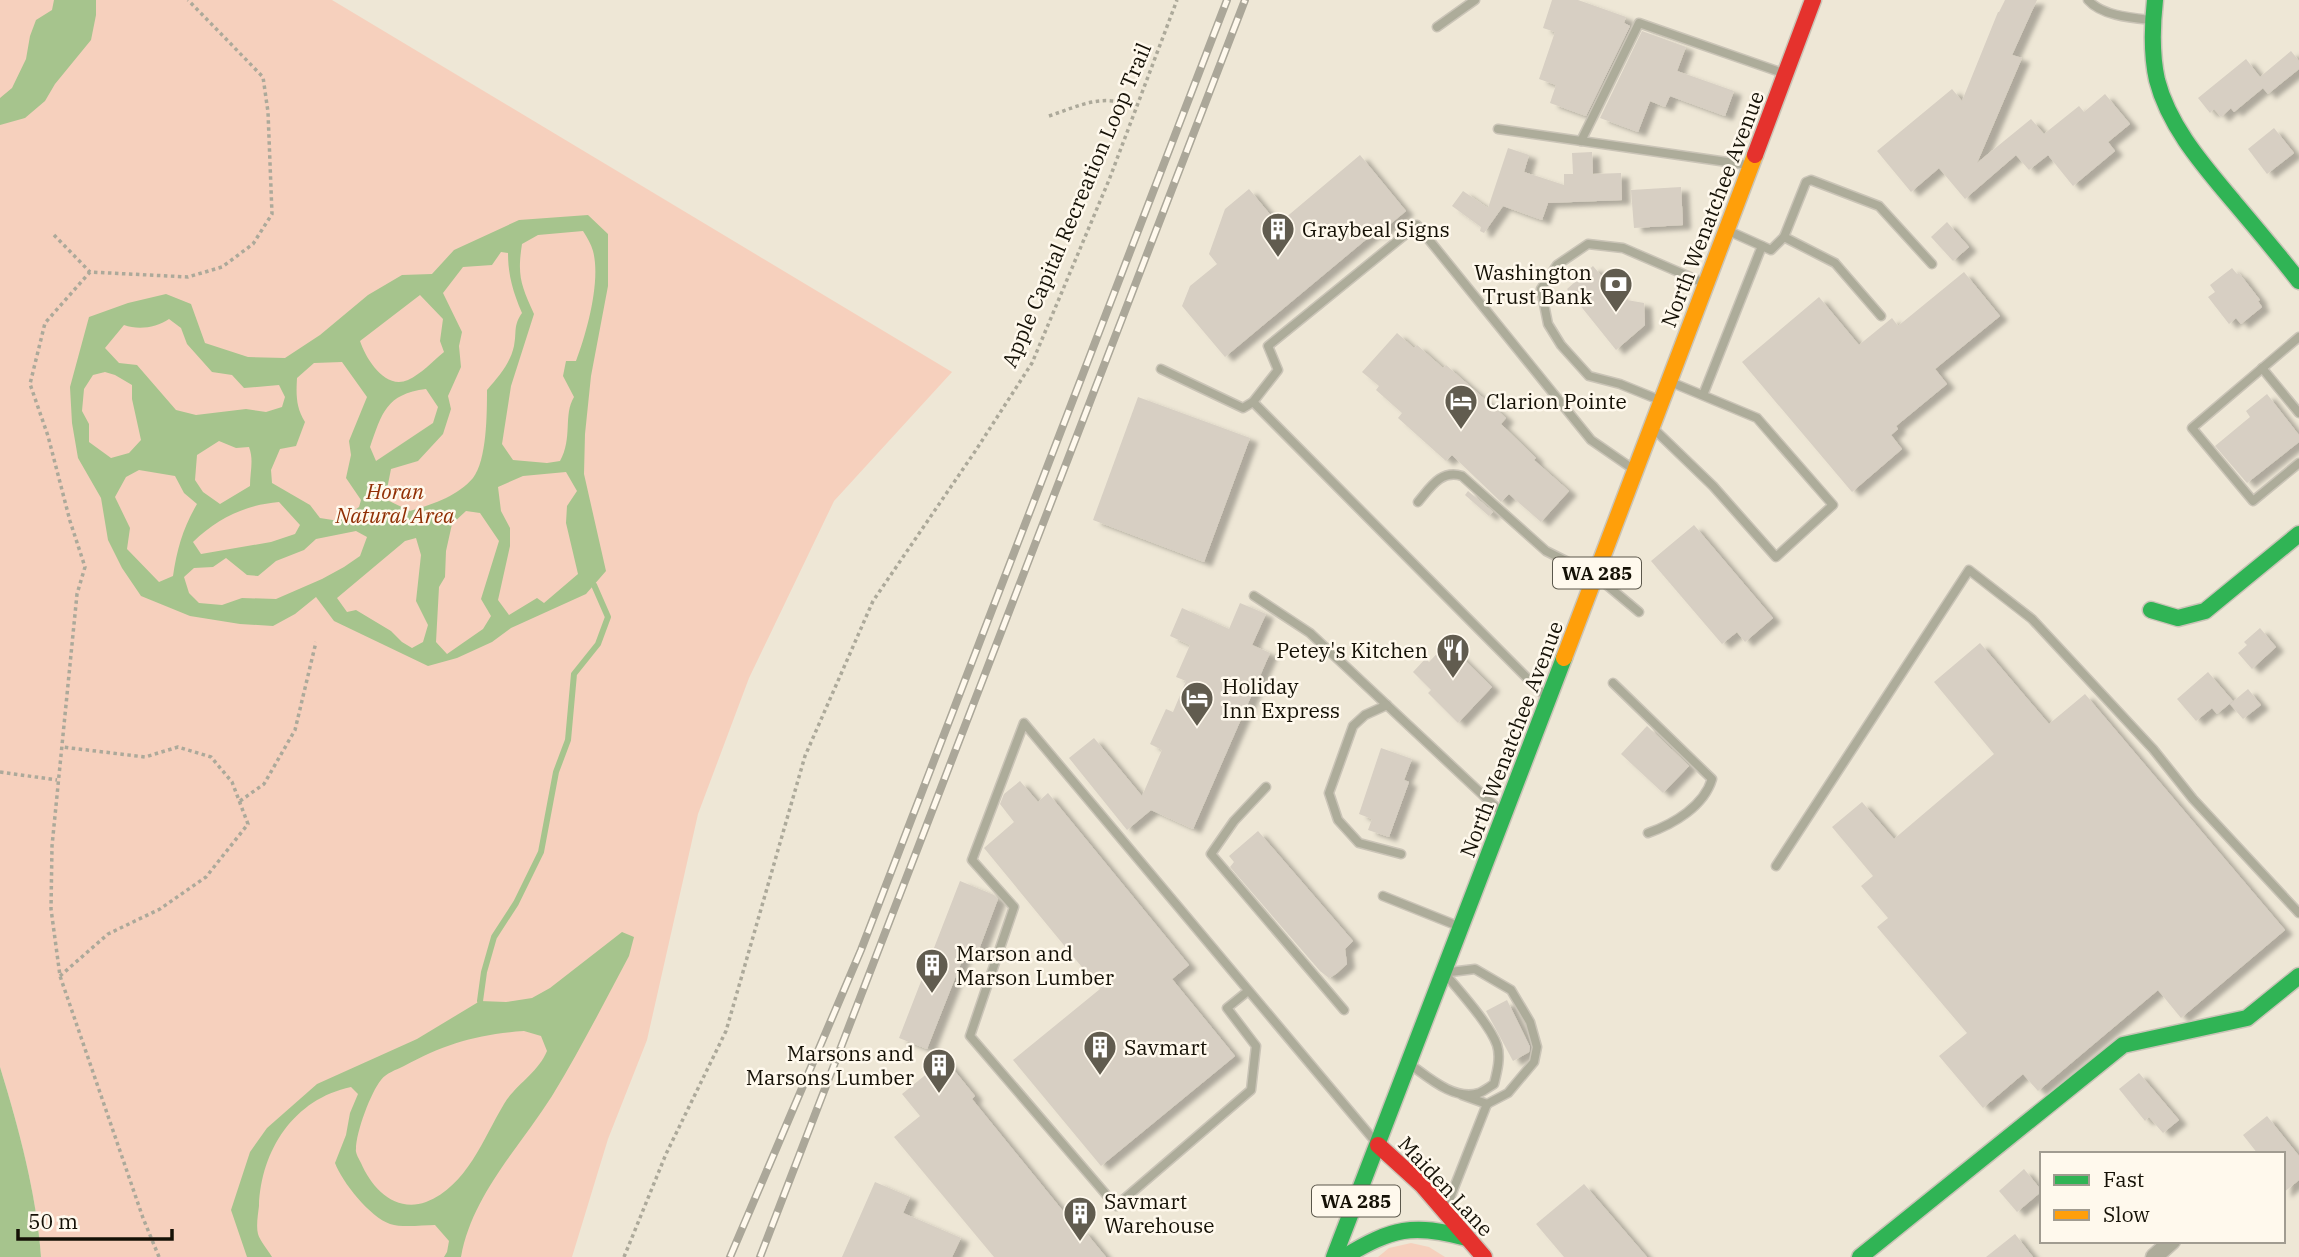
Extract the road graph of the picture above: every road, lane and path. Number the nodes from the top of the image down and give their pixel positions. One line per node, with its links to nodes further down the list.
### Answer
1 (188, 0): 20 (path)
2 (1177, 0): 10 (path, Apple Capital Recreation Loop Trail)
3 (1475, 0): 8 (lane)
4 (1814, 0): 9 (main road, North Wenatchee Avenue / WA 285)
5 (2088, 0): 7 (lane)
6 (2155, 0): 7 (main road)
7 (2152, 20): 21 (main road)
8 (1437, 27)
9 (1786, 74): 13 (lane); 14 (main road, North Wenatchee Avenue / WA 285)
10 (1136, 109): 11 (path); 70 (path, Apple Capital Recreation Loop Trail)
11 (1049, 116)
12 (1498, 129): 13 (lane)
13 (1581, 141): 14 (lane)
14 (1751, 166): 15 (main road, North Wenatchee Avenue / WA 285)
15 (1727, 230): 18 (lane); 22 (main road, North Wenatchee Avenue / WA 285)
16 (54, 235): 20 (path)
17 (1784, 237): 18 (lane); 19 (lane); 23 (lane)
18 (1762, 246): 28 (lane)
19 (1932, 264)
20 (90, 272): 45 (path)
21 (2299, 281)
22 (1706, 284): 27 (main road, North Wenatchee Avenue / WA 285); 29 (lane)
23 (1881, 316)
24 (2299, 337): 25 (lane)
25 (2262, 368): 31 (lane); 33 (lane)
26 (1161, 369): 30 (lane)
27 (1670, 382): 28 (lane); 29 (main road, North Wenatchee Avenue / WA 285)
28 (1703, 396): 32 (lane)
29 (1662, 401): 32 (main road, North Wenatchee Avenue / WA 285)
30 (1253, 402): 34 (lane); 43 (lane)
31 (2299, 413)
32 (1652, 428): 34 (main road, North Wenatchee Avenue / WA 285)
33 (2299, 463)
34 (1636, 471): 37 (main road, North Wenatchee Avenue / WA 285)
35 (1418, 502): 37 (lane)
36 (2299, 534): 39 (main road)
37 (1596, 576): 40 (lane); 43 (main road, North Wenatchee Avenue / WA 285)
38 (1254, 596): 44 (lane)
39 (2151, 610)
40 (1639, 612)
41 (316, 642): 49 (path)
42 (1613, 683): 51 (lane)
43 (1548, 699): 50 (main road, North Wenatchee Avenue / WA 285)
44 (1387, 705): 50 (lane); 52 (lane)
45 (62, 747): 47 (path); 49 (path)
46 (0, 772): 47 (path)
47 (58, 780): 58 (path)
48 (1266, 787): 61 (lane)
49 (240, 802): 58 (path)
50 (1504, 815): 56 (main road, North Wenatchee Avenue / WA 285)
51 (1648, 833)
52 (1401, 854)
53 (1776, 866): 55 (lane)
54 (1383, 896): 56 (lane)
55 (2299, 914)
56 (1461, 928): 57 (main road, North Wenatchee Avenue / WA 285)
57 (1444, 972): 62 (main road, North Wenatchee Avenue / WA 285); 63 (lane); 64 (lane)
58 (61, 976): 69 (path)
59 (2299, 976): 74 (main road)
60 (1248, 991): 60 (lane); 65 (lane)
61 (1344, 1010)
62 (1409, 1063): 63 (lane); 65 (main road, North Wenatchee Avenue / WA 285)
63 (1462, 1095): 64 (lane)
64 (1487, 1104): 66 (lane)
65 (1378, 1145): 66 (main road, Maiden Lane); 71 (main road, North Wenatchee Avenue / WA 285)
66 (1445, 1211): 67 (main road, Maiden Lane)
67 (1467, 1238): 72 (main road); 73 (main road, Maiden Lane)
68 (2170, 1243): 75 (street)
69 (159, 1257)
70 (624, 1257)
71 (1334, 1257)
72 (1344, 1257)
73 (1483, 1257)
74 (1860, 1257)
75 (2154, 1257)

